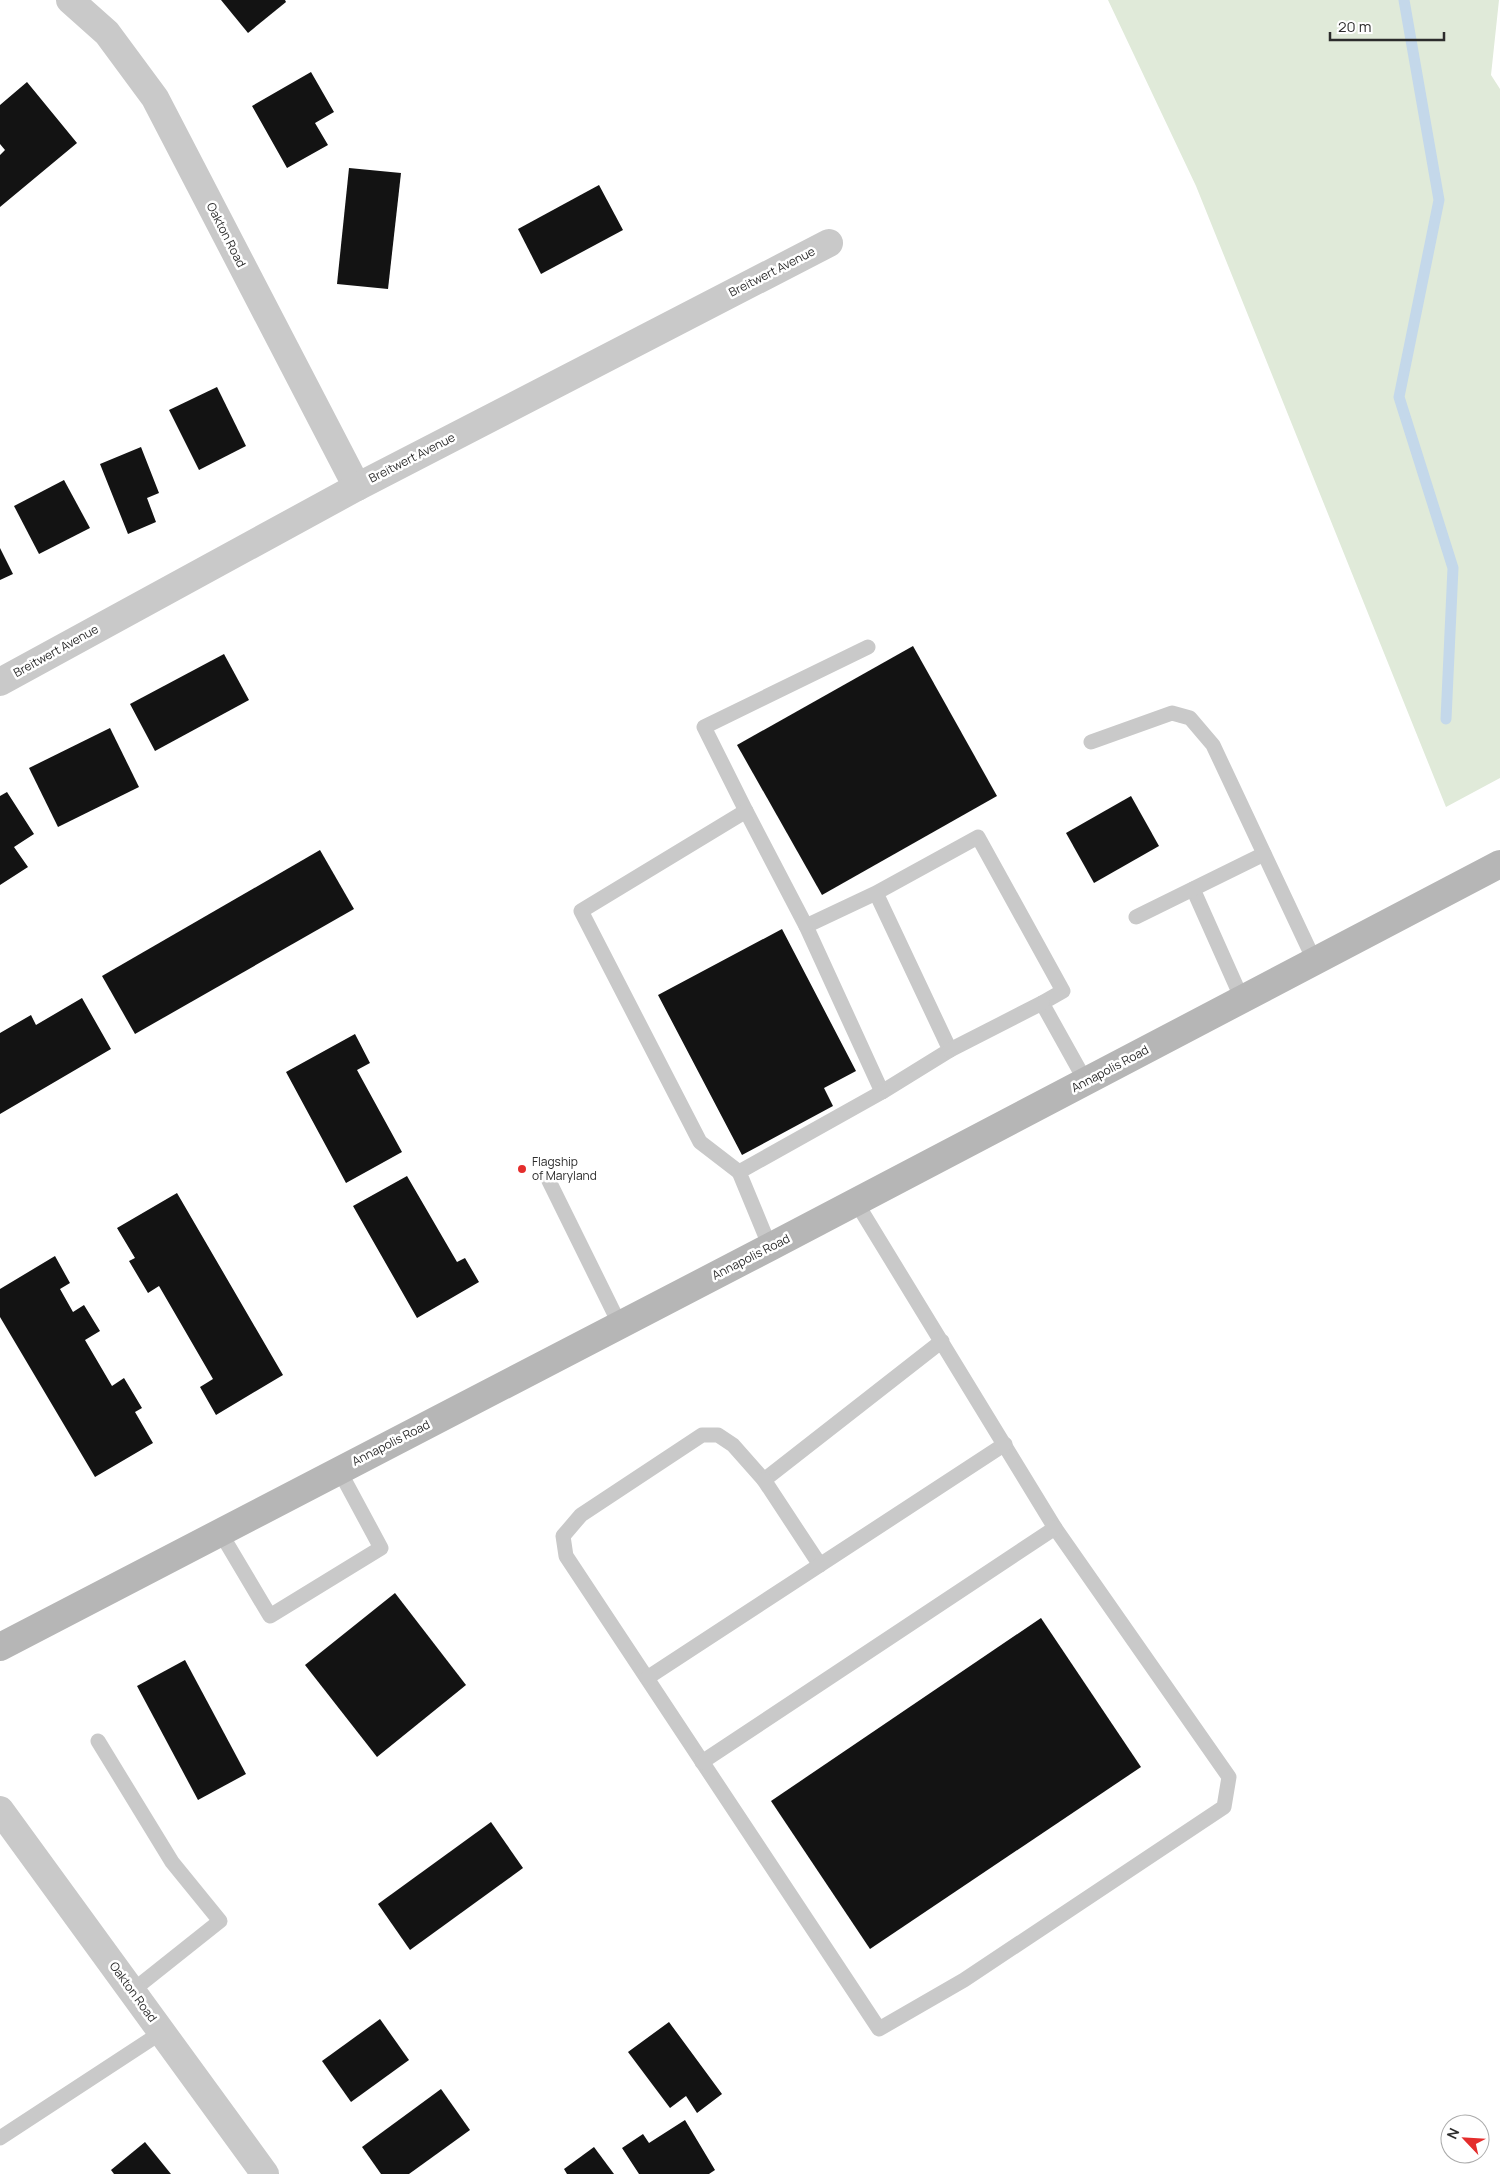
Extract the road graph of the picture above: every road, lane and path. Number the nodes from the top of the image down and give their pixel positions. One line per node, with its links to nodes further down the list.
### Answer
1 (70, 0): 3 (street, Oakton Road)
2 (829, 243): 3 (street, Breitwert Avenue)
3 (357, 487): 5 (street, Breitwert Avenue)
4 (868, 647): 7 (lane)
5 (0, 682)
6 (1090, 742): 8 (lane)
7 (746, 811): 13 (lane); 20 (lane)
8 (1264, 854): 10 (lane); 14 (lane)
9 (1500, 864): 14 (main road, Annapolis Road)
10 (1193, 889): 12 (lane); 15 (lane)
11 (876, 893): 13 (lane); 16 (lane); 17 (lane)
12 (1136, 917)
13 (806, 926): 19 (lane)
14 (1315, 962): 15 (main road, Annapolis Road)
15 (1242, 1000): 18 (main road, Annapolis Road)
16 (1042, 1003): 17 (lane); 18 (lane)
17 (950, 1050): 19 (lane)
18 (1086, 1082): 22 (main road, Annapolis Road)
19 (882, 1092): 20 (lane)
20 (739, 1172): 23 (lane)
21 (549, 1181): 24 (lane)
22 (856, 1202): 23 (main road, Annapolis Road); 25 (lane)
23 (770, 1247): 24 (main road, Annapolis Road)
24 (620, 1325): 27 (main road, Annapolis Road)
25 (942, 1341): 26 (lane); 28 (lane)
26 (1004, 1444): 29 (lane); 31 (lane)
27 (339, 1470): 30 (main road, Annapolis Road); 30 (lane)
28 (764, 1480): 31 (lane); 33 (lane)
29 (1055, 1528): 35 (lane); 35 (lane)
30 (220, 1532): 32 (main road, Annapolis Road)
31 (820, 1565): 33 (lane)
32 (0, 1647)
33 (648, 1678): 35 (lane)
34 (98, 1741): 37 (lane)
35 (702, 1762)
36 (0, 1810): 37 (street, Oakton Road)
37 (132, 1990): 38 (street, Oakton Road)
38 (162, 2032): 39 (lane); 40 (street, Oakton Road)
39 (0, 2138)
40 (265, 2174)

